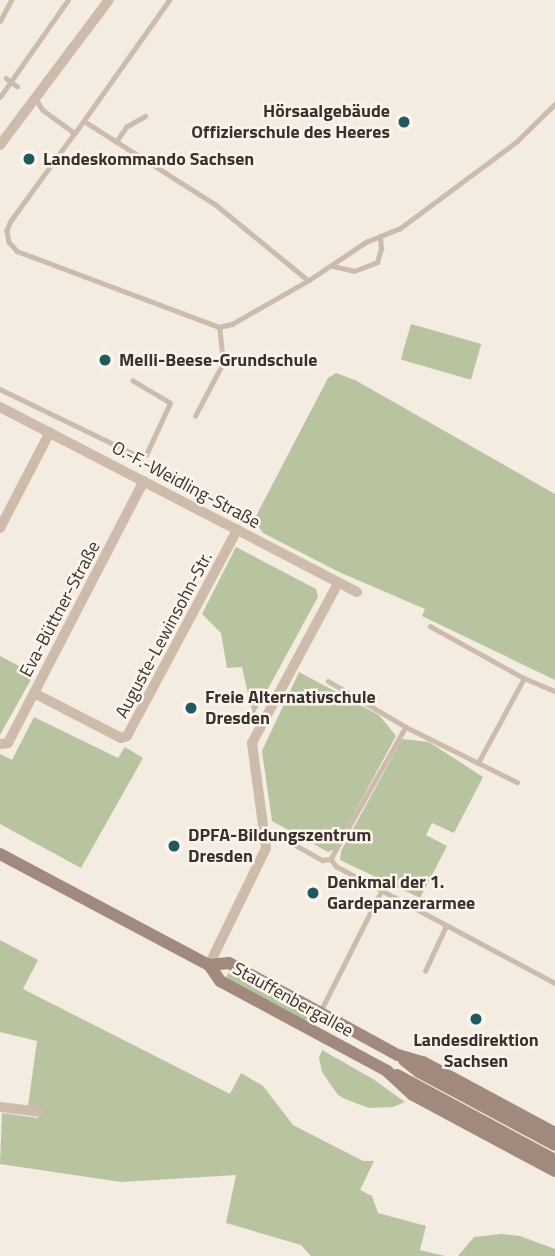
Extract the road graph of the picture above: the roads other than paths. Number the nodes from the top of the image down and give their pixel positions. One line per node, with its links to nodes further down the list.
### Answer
1 (11, 0): 5 (lane)
2 (68, 0): 6 (lane)
3 (108, 0): 9 (street)
4 (169, 0): 12 (lane)
5 (0, 21)
6 (8, 80): 7 (lane); 8 (lane)
7 (17, 86)
8 (0, 97)
9 (36, 98): 13 (lane); 15 (street)
10 (555, 104): 18 (lane)
11 (145, 116): 14 (lane)
12 (84, 121): 13 (lane); 14 (lane)
13 (75, 133): 16 (lane)
14 (116, 142): 20 (lane)
15 (0, 145)
16 (7, 230): 17 (lane); 21 (lane)
17 (0, 236)
18 (380, 237): 19 (lane); 19 (lane)
19 (332, 265): 20 (lane)
20 (309, 280): 21 (lane)
21 (219, 327): 25 (lane)
22 (133, 381): 23 (lane)
23 (0, 389)
24 (0, 407): 26 (street, O.-F.-Weidling-Straße)
25 (195, 416)
26 (50, 432): 27 (street, O.-F.-Weidling-Straße); 28 (street)
27 (144, 481): 29 (street, O.-F.-Weidling-Straße); 36 (street, Eva-Büttner-Straße)
28 (0, 528)
29 (237, 530): 30 (street, O.-F.-Weidling-Straße); 36 (street, Auguste-Lewinsohn-Str.)
30 (338, 583): 31 (street, O.-F.-Weidling-Straße); 41 (street)
31 (357, 592)
32 (430, 625): 33 (lane)
33 (524, 678): 35 (lane); 39 (lane)
34 (328, 681): 37 (lane)
35 (555, 691)
36 (34, 693): 38 (street, Eva-Büttner-Straße)
37 (406, 727): 39 (lane); 43 (lane)
38 (0, 744)
39 (479, 761): 40 (lane)
40 (517, 782)
41 (265, 836): 43 (lane); 46 (street)
42 (0, 854): 46 (main road)
43 (331, 859): 44 (lane)
44 (382, 891): 45 (lane); 49 (lane)
45 (446, 926): 47 (lane); 48 (lane)
46 (209, 965): 49 (main road, Stauffenbergallee); 51 (main road, Stauffenbergallee)
47 (425, 971)
48 (555, 983)
49 (320, 1012): 50 (main road, Stauffenbergallee)
50 (398, 1055): 54 (main road, Stauffenbergallee); 55 (main road)
51 (387, 1071): 56 (main road); 57 (main road, Stauffenbergallee)
52 (0, 1107): 53 (street)
53 (39, 1112)
54 (555, 1133)
55 (555, 1145)
56 (555, 1160)
57 (555, 1171)

